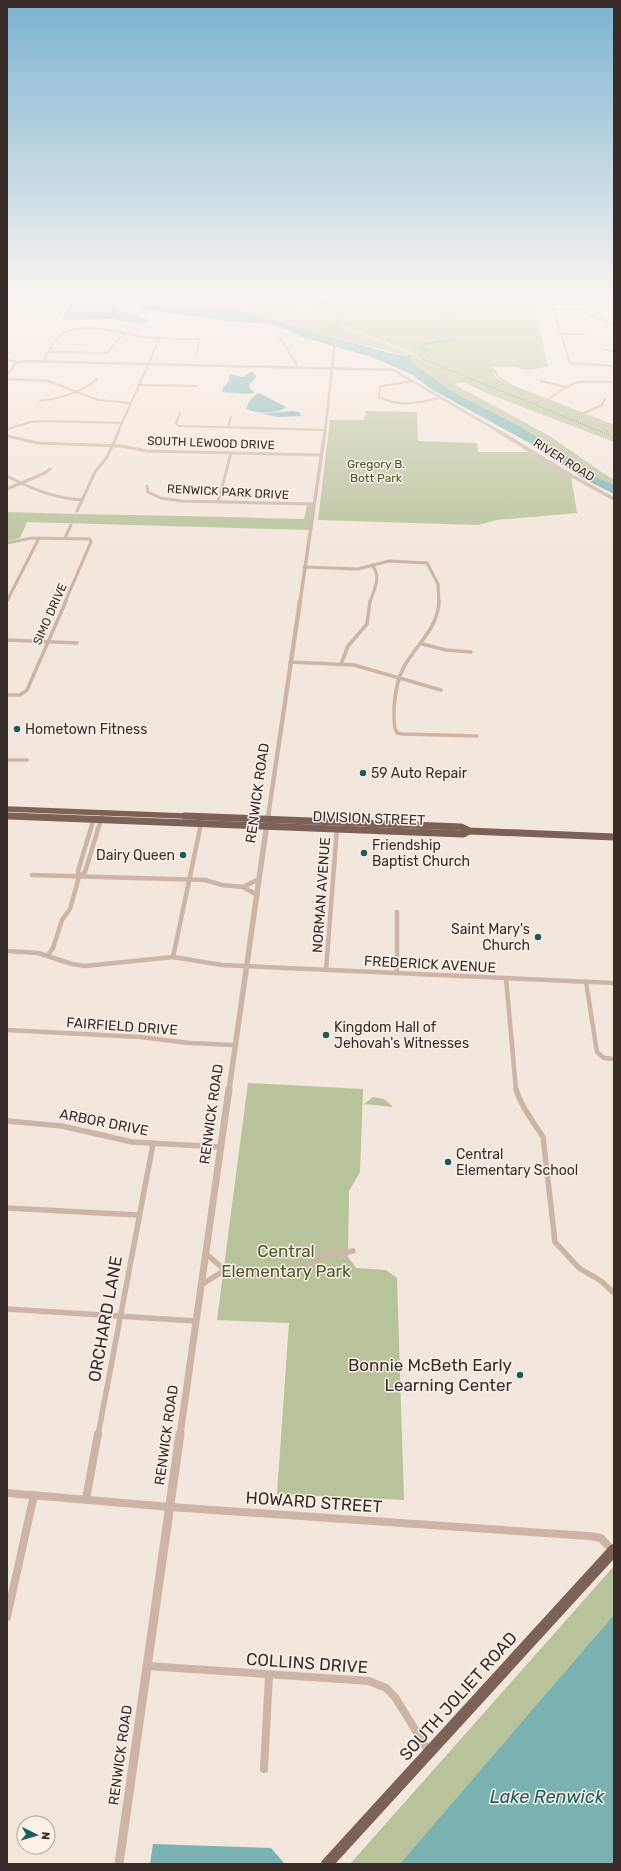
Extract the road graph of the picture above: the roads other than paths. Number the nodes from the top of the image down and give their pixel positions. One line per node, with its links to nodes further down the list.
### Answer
1 (58, 384): 12 (street)
2 (90, 384): 12 (street)
3 (331, 384): 25 (street, RENWICK ROAD)
4 (395, 384): 13 (street)
5 (417, 384): 13 (street, RIVER ROAD)
6 (509, 384): 16 (street)
7 (554, 384): 11 (street)
8 (574, 384): 11 (street)
9 (140, 385): 10 (street); 17 (street)
10 (197, 386)
11 (565, 387): 16 (street)
12 (74, 390): 15 (street); 17 (street)
13 (439, 398): 35 (street, RIVER ROAD)
14 (605, 399): 19 (street)
15 (40, 400)
16 (547, 400): 19 (street)
17 (132, 403): 21 (street)
18 (180, 413): 23 (street)
19 (582, 414): 22 (street)
20 (231, 417): 23 (street)
21 (122, 423): 24 (street); 27 (street)
22 (614, 426)
23 (228, 427): 25 (street)
24 (7, 429)
25 (325, 430): 29 (street, RENWICK ROAD)
26 (7, 436): 27 (street, SOUTH LEWOOD DRIVE)
27 (112, 445): 28 (street, SOUTH LEWOOD DRIVE); 36 (street)
28 (231, 453): 29 (street, SOUTH LEWOOD DRIVE); 37 (street)
29 (321, 455): 38 (street, RENWICK ROAD)
30 (50, 469): 32 (street)
31 (7, 476): 32 (street)
32 (21, 483): 34 (street); 36 (street)
33 (147, 486): 37 (street, RENWICK PARK DRIVE)
34 (7, 489)
35 (614, 499)
36 (82, 500): 39 (street)
37 (218, 502): 38 (street, RENWICK PARK DRIVE)
38 (314, 504): 45 (street, RENWICK ROAD)
39 (77, 511)
40 (71, 525): 42 (street)
41 (39, 538): 42 (street); 43 (street); 46 (street)
42 (64, 538): 48 (street, SIMO DRIVE)
43 (7, 543)
44 (372, 565): 45 (street); 50 (street); 53 (street)
45 (304, 567): 52 (street, RENWICK ROAD)
46 (7, 601)
47 (7, 640): 48 (street)
48 (47, 642): 49 (street); 56 (street, SIMO DRIVE)
49 (77, 643)
50 (422, 644): 51 (street); 54 (street)
51 (472, 652)
52 (290, 662): 53 (street); 64 (street, RENWICK ROAD)
53 (341, 664): 54 (street)
54 (399, 678): 55 (street); 57 (street)
55 (441, 690)
56 (7, 695)
57 (477, 736)
58 (7, 760): 59 (street)
59 (27, 760)
60 (7, 810): 62 (main road)
61 (7, 816): 62 (main road)
62 (94, 816): 63 (main road); 69 (street)
63 (102, 817): 64 (main road); 65 (main road); 69 (street)
64 (268, 823): 65 (main road); 66 (main road, DIVISION STREET); 71 (street, RENWICK ROAD)
65 (201, 824): 70 (street)
66 (337, 826): 67 (main road, DIVISION STREET); 79 (street, NORMAN AVENUE)
67 (614, 837)
68 (32, 875): 69 (street)
69 (79, 877): 70 (street); 76 (street)
70 (189, 879): 72 (street); 77 (street)
71 (259, 879): 72 (street); 73 (street, RENWICK ROAD)
72 (243, 887): 73 (street)
73 (257, 895): 78 (street, RENWICK ROAD)
74 (397, 912): 80 (street)
75 (7, 951): 76 (street, FREDERICK AVENUE)
76 (48, 955): 77 (street, FREDERICK AVENUE)
77 (172, 957): 78 (street, FREDERICK AVENUE)
78 (246, 967): 79 (street, FREDERICK AVENUE); 85 (street, RENWICK ROAD)
79 (326, 970): 80 (street, FREDERICK AVENUE)
80 (397, 973): 81 (street, FREDERICK AVENUE)
81 (506, 978): 82 (street, FREDERICK AVENUE); 96 (street)
82 (586, 982): 83 (street, FREDERICK AVENUE); 86 (street)
83 (614, 983)
84 (7, 1030): 85 (street, FAIRFIELD DRIVE)
85 (235, 1045): 89 (street, RENWICK ROAD)
86 (614, 1059)
87 (7, 1121): 88 (street, ARBOR DRIVE)
88 (153, 1144): 89 (street, ARBOR DRIVE); 91 (street, ORCHARD LANE)
89 (221, 1147): 93 (street, RENWICK ROAD)
90 (7, 1208): 91 (street)
91 (138, 1215): 98 (street, ORCHARD LANE)
92 (353, 1251): 94 (street)
93 (205, 1254): 94 (street); 95 (street, RENWICK ROAD)
94 (225, 1270): 95 (street)
95 (201, 1285): 99 (street, RENWICK ROAD)
96 (614, 1293)
97 (7, 1308): 98 (street)
98 (120, 1316): 99 (street); 102 (street, ORCHARD LANE)
99 (196, 1321): 103 (street, RENWICK ROAD)
100 (7, 1493): 101 (street, HOWARD STREET)
101 (34, 1495): 102 (street, HOWARD STREET); 105 (street)
102 (86, 1499): 103 (street, HOWARD STREET)
103 (170, 1507): 104 (street, HOWARD STREET); 106 (street, RENWICK ROAD)
104 (614, 1550): 108 (main road, SOUTH JOLIET ROAD)
105 (7, 1617)
106 (147, 1666): 107 (street, COLLINS DRIVE); 110 (street, RENWICK ROAD)
107 (269, 1675): 108 (street, COLLINS DRIVE); 109 (street)
108 (429, 1753): 111 (main road, SOUTH JOLIET ROAD)
109 (264, 1769)
110 (119, 1864)
111 (327, 1864)

